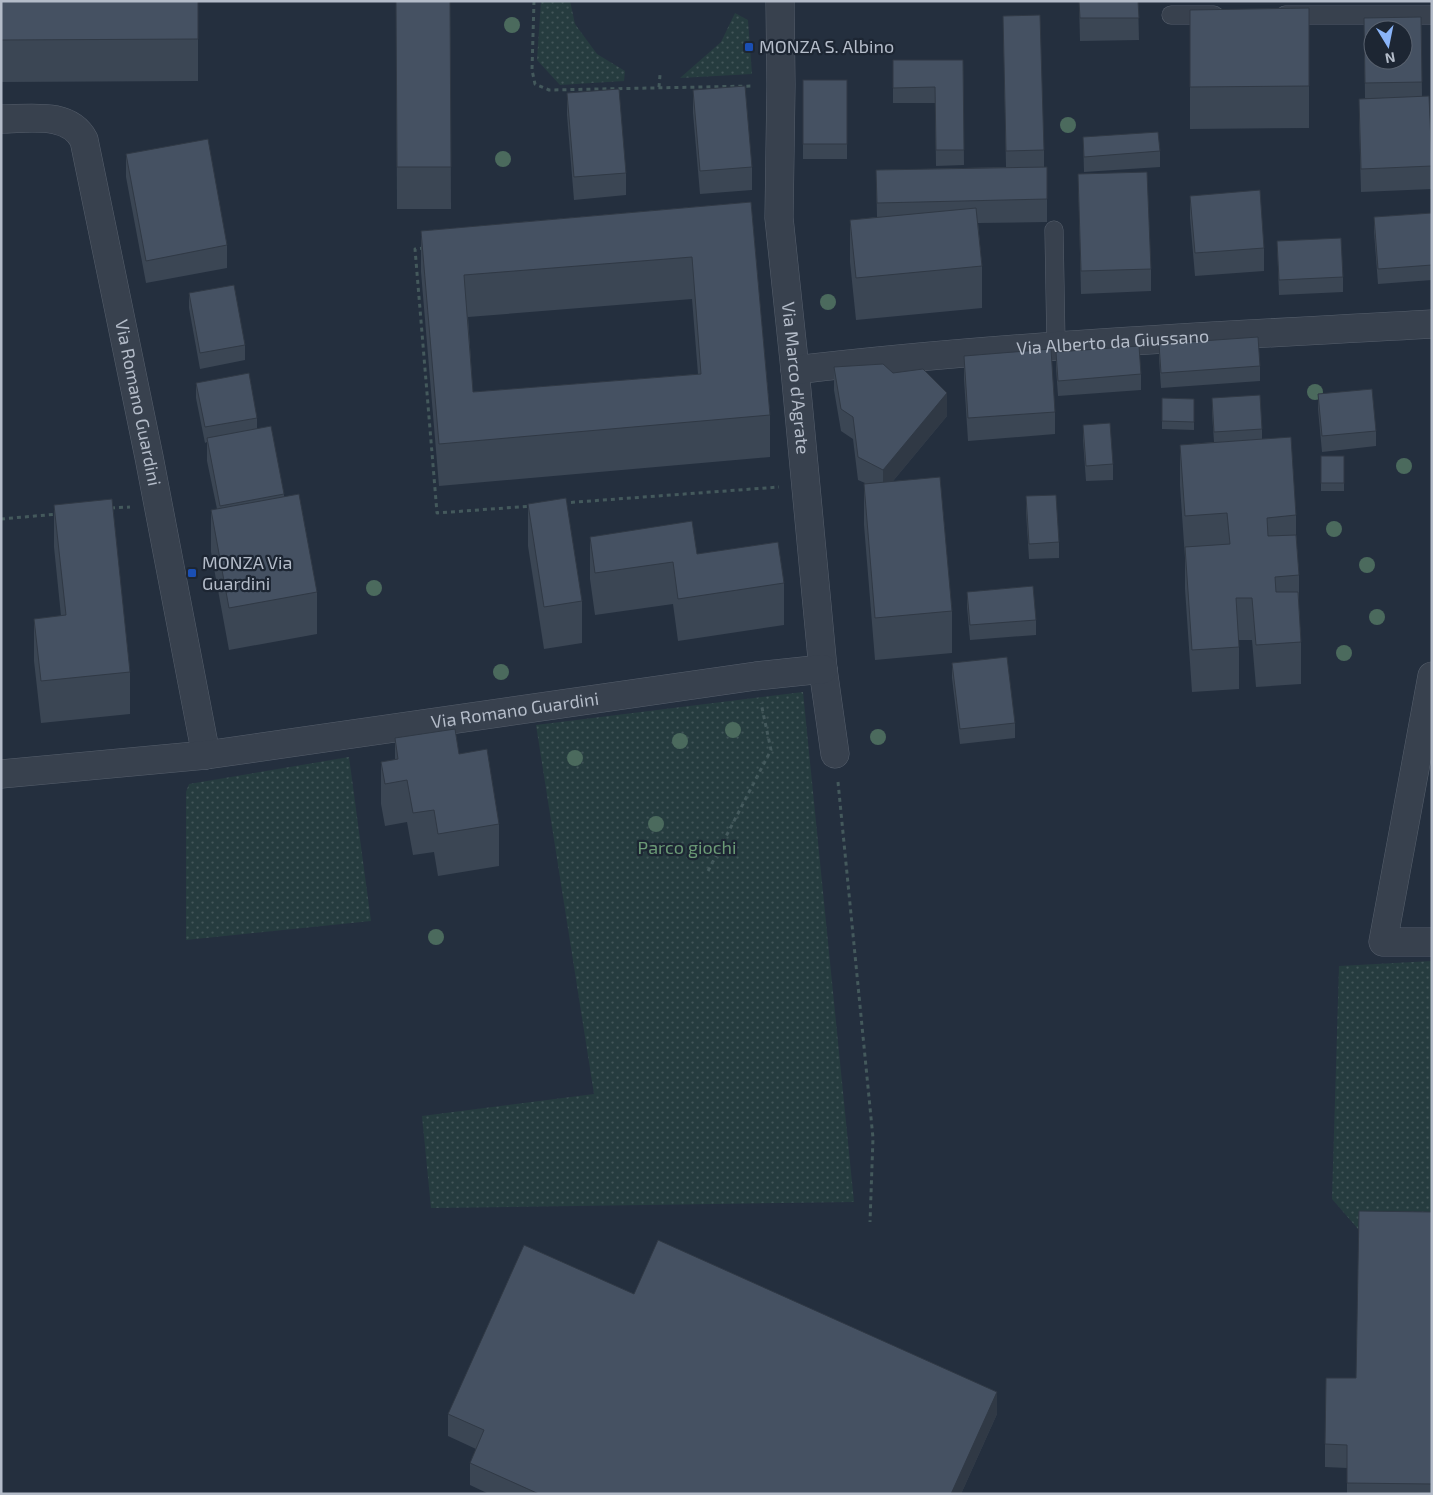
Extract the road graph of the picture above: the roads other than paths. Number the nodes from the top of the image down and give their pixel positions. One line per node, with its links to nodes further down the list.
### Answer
1 (780, 1): 10 (street, Via Marco d'Agrate)
2 (1171, 15): 3 (lane)
3 (1229, 15)
4 (1268, 15): 5 (lane)
5 (1432, 15)
6 (1, 119): 14 (street, Via Romano Guardini)
7 (1054, 230): 9 (lane)
8 (1432, 324): 9 (street, Via Alberto da Giussano)
9 (1056, 345): 10 (street, Via Alberto da Giussano)
10 (795, 370): 11 (street, Via Marco d'Agrate)
11 (823, 669): 13 (street, Via Marco d'Agrate); 14 (street, Via Romano Guardini)
12 (1432, 676): 16 (street)
13 (835, 754)
14 (206, 755): 15 (street, Via Romano Guardini)
15 (1, 774)
16 (1432, 942)

